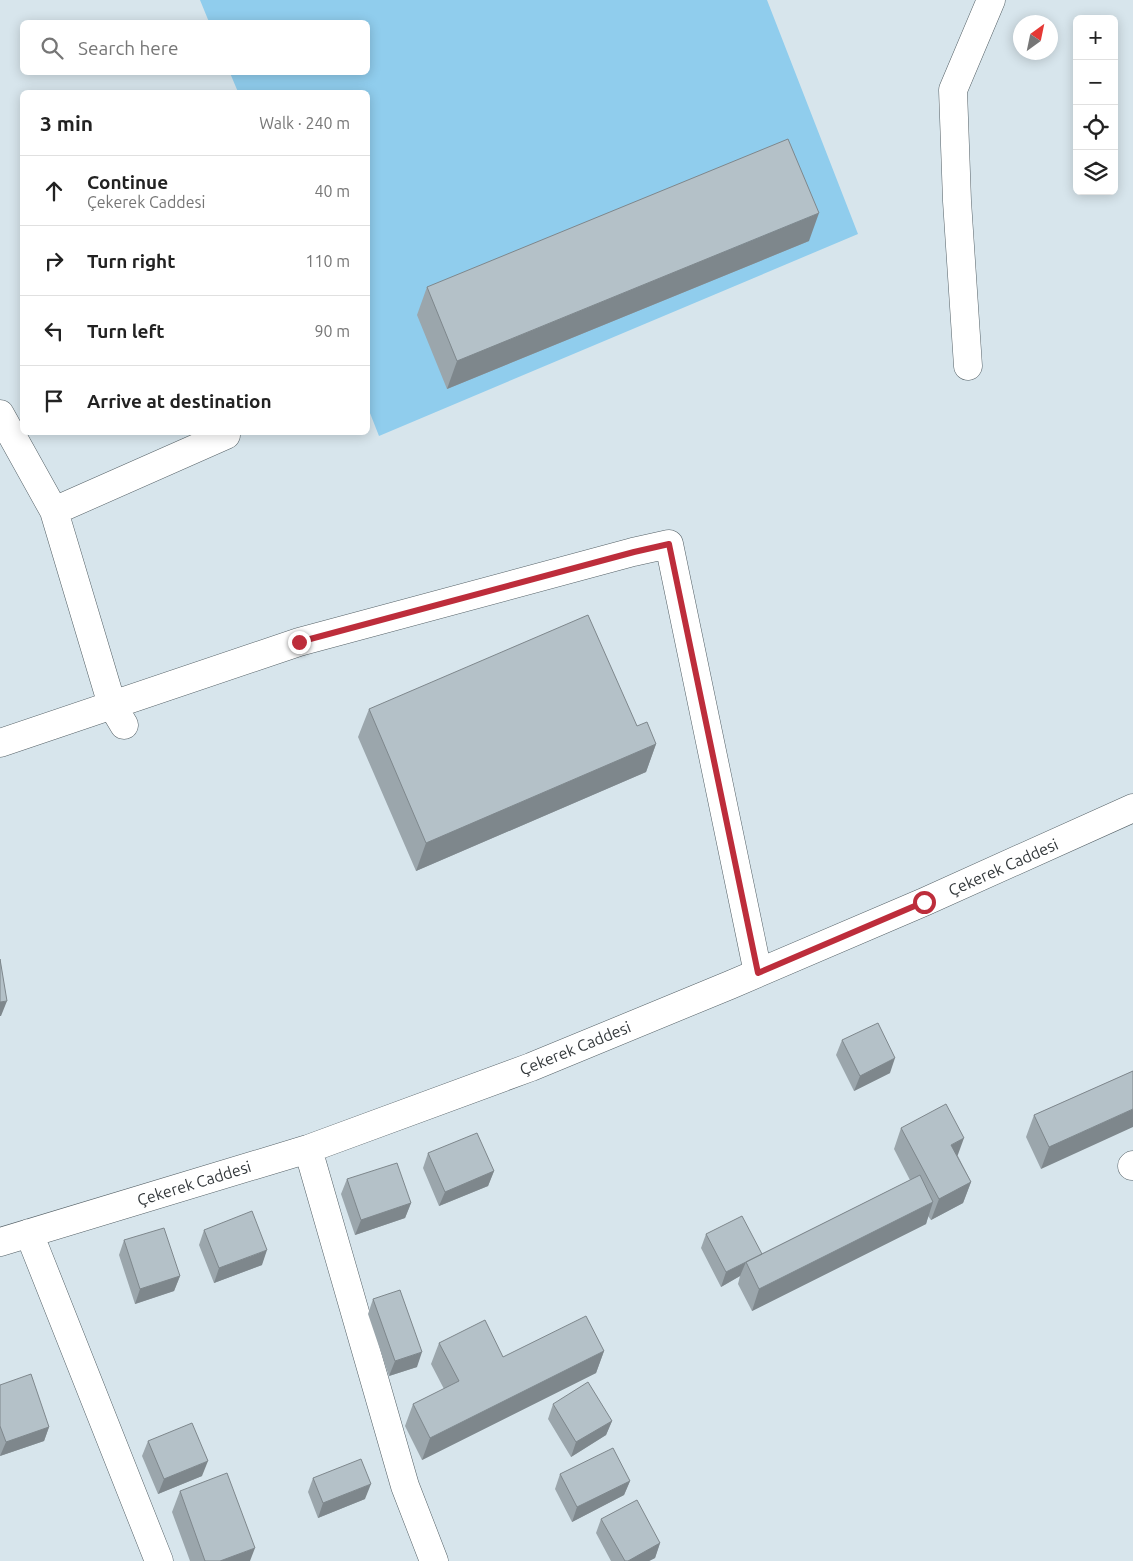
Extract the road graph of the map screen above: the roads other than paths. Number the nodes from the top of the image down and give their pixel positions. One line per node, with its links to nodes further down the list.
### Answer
1 (991, 0): 2 (street)
2 (968, 366)
3 (0, 414): 5 (street)
4 (226, 435): 5 (street)
5 (54, 511): 6 (street)
6 (118, 715): 7 (street); 9 (street)
7 (0, 743)
8 (1133, 808): 9 (street, Çekerek Caddesi)
9 (758, 973): 10 (street, Çekerek Caddesi)
10 (308, 1149): 11 (street, Çekerek Caddesi); 14 (street)
11 (29, 1233): 12 (street, Çekerek Caddesi); 13 (street)
12 (0, 1242)
13 (159, 1561)
14 (434, 1561)

